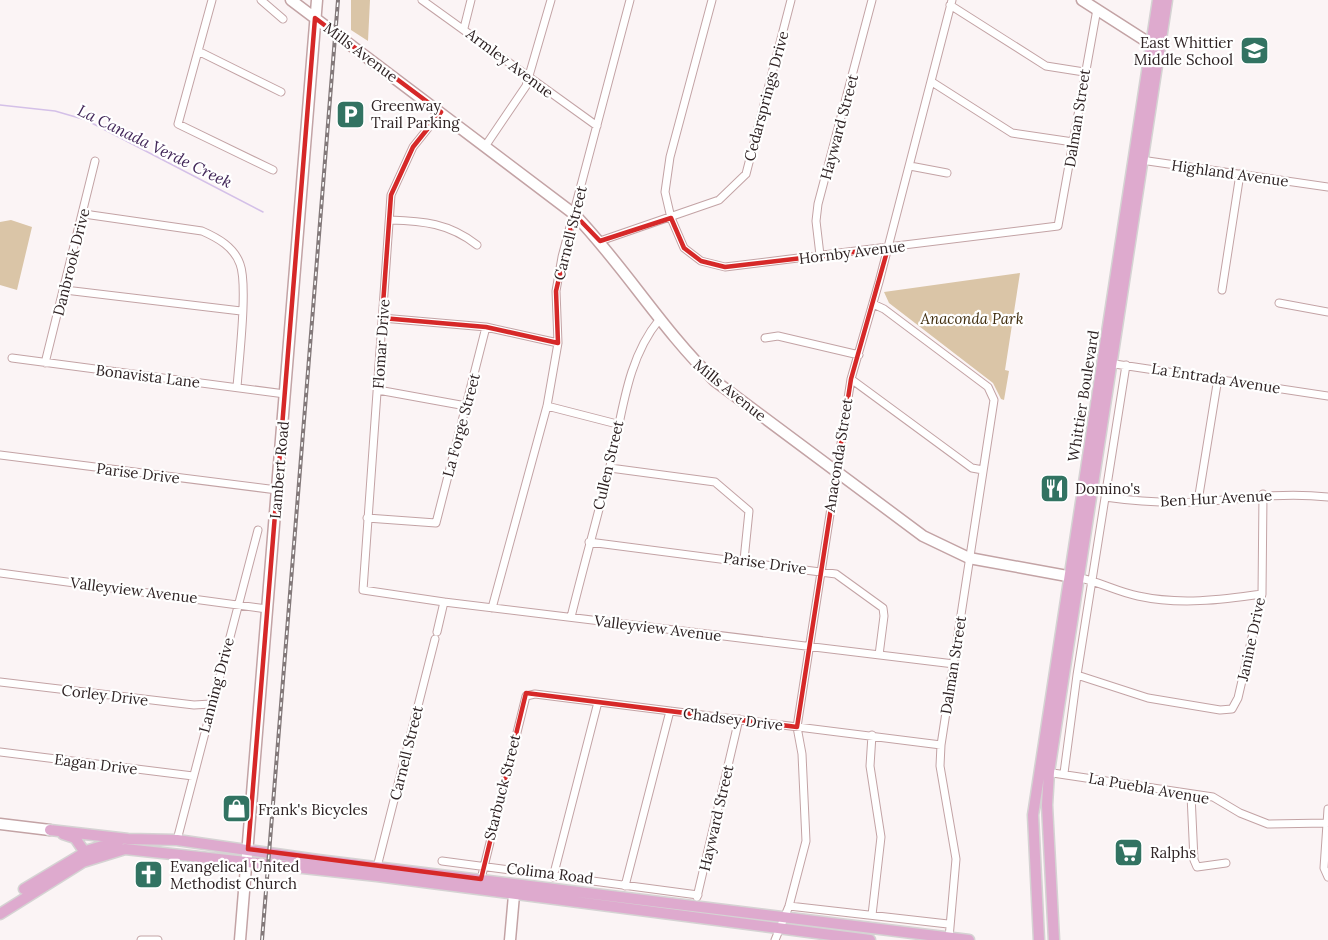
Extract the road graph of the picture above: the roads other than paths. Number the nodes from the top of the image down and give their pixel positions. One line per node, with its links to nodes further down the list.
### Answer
1 (212, 0): 21 (street)
2 (261, 0): 18 (street)
3 (291, 0): 17 (street, Mills Avenue)
4 (317, 0): 17 (street, Lambert Road)
5 (422, 0): 19 (street, Armley Avenue)
6 (471, 0): 19 (street)
7 (552, 0): 23 (street)
8 (630, 0): 27 (street, Carnell Street)
9 (712, 0): 39 (street)
10 (791, 0): 39 (street, Cedarsprings Drive)
11 (872, 0): 45 (street, Hayward Street)
12 (1082, 0): 16 (street)
13 (1158, 0): 20 (main road, Whittier Boulevard)
14 (1167, 0): 20 (main road, Whittier Boulevard)
15 (951, 3): 22 (street); 24 (street, Anaconda Street)
16 (1097, 9): 20 (street); 22 (street, Dalman Street)
17 (315, 18): 26 (street, Mills Avenue); 66 (street, Lambert Road)
18 (283, 19)
19 (464, 28): 23 (street, Armley Avenue)
20 (1156, 44): 30 (main road, Whittier Boulevard)
21 (198, 51): 25 (street); 33 (street)
22 (1084, 72): 28 (street, Dalman Street)
23 (529, 78): 27 (street, Armley Avenue); 29 (street)
24 (932, 82): 28 (street); 32 (street, Anaconda Street)
25 (281, 92)
26 (441, 112): 29 (street, Mills Avenue); 40 (street, Flomar Drive)
27 (597, 126): 38 (street, Carnell Street)
28 (1073, 142): 41 (street, Dalman Street)
29 (486, 144): 38 (street, Mills Avenue)
30 (1138, 159): 35 (street, Highland Avenue); 60 (main road, Whittier Boulevard)
31 (95, 161): 37 (street, Danbrook Drive)
32 (910, 166): 34 (street); 44 (street, Anaconda Street)
33 (273, 170)
34 (947, 173)
35 (1239, 174): 36 (street, Highland Avenue); 47 (street)
36 (1328, 187)
37 (84, 214): 46 (street, Danbrook Drive); 50 (street)
38 (574, 214): 42 (street, Mills Avenue); 56 (street, Carnell Street)
39 (671, 218): 42 (street, Cedarsprings Drive); 45 (street, Hornby Avenue)
40 (390, 220): 43 (street); 52 (street, Flomar Drive)
41 (1058, 226): 44 (street, Hornby Avenue)
42 (600, 241): 53 (street, Mills Avenue)
43 (477, 245)
44 (888, 248): 45 (street, Hornby Avenue); 49 (street, Anaconda Street)
45 (820, 255)
46 (65, 290): 50 (street); 59 (street, Danbrook Drive)
47 (1222, 290)
48 (1279, 303): 51 (street)
49 (873, 304): 57 (street, Anaconda Street); 73 (street, Dalman Street)
50 (241, 310): 64 (street)
51 (1328, 312)
52 (382, 318): 54 (street); 65 (street, Flomar Drive)
53 (659, 320): 70 (street, Cullen Street); 74 (street, Mills Avenue)
54 (486, 327): 56 (street); 68 (street, La Forge Street)
55 (765, 338): 57 (street)
56 (558, 343): 69 (street, Carnell Street)
57 (859, 355): 63 (street, Anaconda Street)
58 (12, 358): 59 (street, Bonavista Lane)
59 (45, 363): 64 (street, Bonavista Lane)
60 (1108, 363): 61 (street, La Entrada Avenue); 87 (main road, Whittier Boulevard)
61 (1126, 365): 62 (street, La Entrada Avenue); 77 (street)
62 (1218, 378): 67 (street, La Entrada Avenue); 79 (street)
63 (851, 379): 73 (street); 74 (street, Anaconda Street)
64 (237, 387): 66 (street, Bonavista Lane)
65 (378, 390): 68 (street); 80 (street, Flomar Drive)
66 (285, 394): 75 (street, Lambert Road)
67 (1328, 396)
68 (466, 406): 80 (street, La Forge Street)
69 (547, 406): 70 (street); 93 (street, Carnell Street)
70 (617, 424): 72 (street, Cullen Street)
71 (0, 455): 75 (street, Parise Drive)
72 (610, 468): 82 (street, Cullen Street); 84 (street)
73 (983, 470): 83 (street, Dalman Street)
74 (837, 472): 83 (street, Mills Avenue); 85 (street, Anaconda Street)
75 (277, 490): 94 (street, Lambert Road)
76 (1263, 494): 78 (street, Ben Hur Avenue); 79 (street, Ben Hur Avenue); 90 (street, Janine Drive)
77 (1105, 497): 79 (street, Ben Hur Avenue); 88 (street)
78 (1328, 497)
79 (1198, 501)
80 (367, 518): 89 (street, Flomar Drive)
81 (258, 530): 92 (street, Lanning Drive)
82 (589, 542): 84 (street, Parise Drive); 95 (street, Cullen Street)
83 (969, 558): 87 (street, Mills Avenue); 98 (street, Dalman Street)
84 (744, 560): 85 (street, Parise Drive)
85 (819, 571): 96 (street, Anaconda Street); 97 (street, Parise Drive)
86 (0, 573): 92 (street, Valleyview Avenue)
87 (1075, 577): 88 (street, Mills Avenue); 110 (main road, Whittier Boulevard)
88 (1093, 581): 90 (street, Mills Avenue); 99 (street)
89 (363, 590): 91 (street, Valleyview Avenue)
90 (1262, 594): 99 (street, Janine Drive)
91 (444, 602): 93 (street, Valleyview Avenue); 125 (street, Carnell Street)
92 (238, 604): 94 (street, Valleyview Avenue); 103 (street, Lanning Drive)
93 (492, 608): 95 (street, Valleyview Avenue)
94 (267, 609): 120 (street, Lambert Road)
95 (571, 617): 96 (street, Valleyview Avenue)
96 (810, 647): 97 (street, Valleyview Avenue); 106 (street, Anaconda Street)
97 (879, 655): 98 (street, Valleyview Avenue)
98 (954, 664): 108 (street, Dalman Street)
99 (1077, 675): 111 (street)
100 (0, 682): 103 (street, Corley Drive)
101 (526, 696): 102 (street, Chadsey Drive); 128 (street, Starbuck Street)
102 (598, 702): 104 (street, Chadsey Drive); 126 (street)
103 (211, 704): 112 (street, Lanning Drive)
104 (670, 711): 105 (street, Chadsey Drive); 129 (street)
105 (739, 718): 106 (street, Chadsey Drive); 131 (street, Hayward Street)
106 (797, 727): 107 (street, Chadsey Drive); 133 (street, Anaconda Street)
107 (872, 735): 108 (street, Chadsey Drive); 135 (street)
108 (941, 745): 138 (street, Dalman Street)
109 (0, 752): 112 (street, Eagan Drive)
110 (1044, 771): 111 (street, La Puebla Avenue); 148 (main road, Whittier Boulevard); 149 (main road, Whittier Boulevard)
111 (1065, 774): 113 (street, La Puebla Avenue)
112 (193, 776): 118 (street, Lanning Drive)
113 (1191, 795): 115 (street, La Puebla Avenue); 123 (street)
114 (1328, 809): 115 (street)
115 (1326, 823): 127 (street)
116 (0, 824): 117 (street)
117 (50, 830): 119 (main road); 121 (main road)
118 (177, 840): 119 (main road, Colima Road); 120 (main road, Colima Road)
119 (126, 844): 121 (main road); 124 (main road, Colima Road)
120 (248, 849): 124 (street, Lambert Road); 125 (main road, Colima Road)
121 (87, 856): 132 (main road); 134 (main road)
122 (442, 861): 128 (street)
123 (1226, 863)
124 (247, 864): 125 (main road, Colima Road); 144 (street, Lambert Road)
125 (377, 872): 128 (main road, Colima Road)
126 (553, 877): 128 (street); 129 (street)
127 (1328, 877)
128 (481, 879): 130 (main road, Colima Road)
129 (625, 886): 131 (street)
130 (515, 890): 131 (main road, Colima Road); 136 (main road, Colima Road); 145 (street)
131 (696, 901): 136 (street, Hayward Street); 137 (main road, Colima Road)
132 (0, 905)
133 (789, 906): 135 (street); 137 (street, Anaconda Street)
134 (0, 914)
135 (872, 915): 138 (street)
136 (694, 918): 139 (main road, Colima Road)
137 (784, 918): 139 (street, Anaconda Street); 140 (main road, Colima Road)
138 (948, 924): 141 (street, Dalman Street)
139 (778, 928): 140 (main road, Colima Road); 146 (street, Anaconda Street)
140 (870, 937): 141 (main road, Colima Road)
141 (949, 938): 147 (main road, Colima Road)
142 (141, 940): 143 (street)
143 (158, 940)
144 (240, 940)
145 (510, 940)
146 (775, 940)
147 (969, 940)
148 (1039, 940)
149 (1054, 940)

